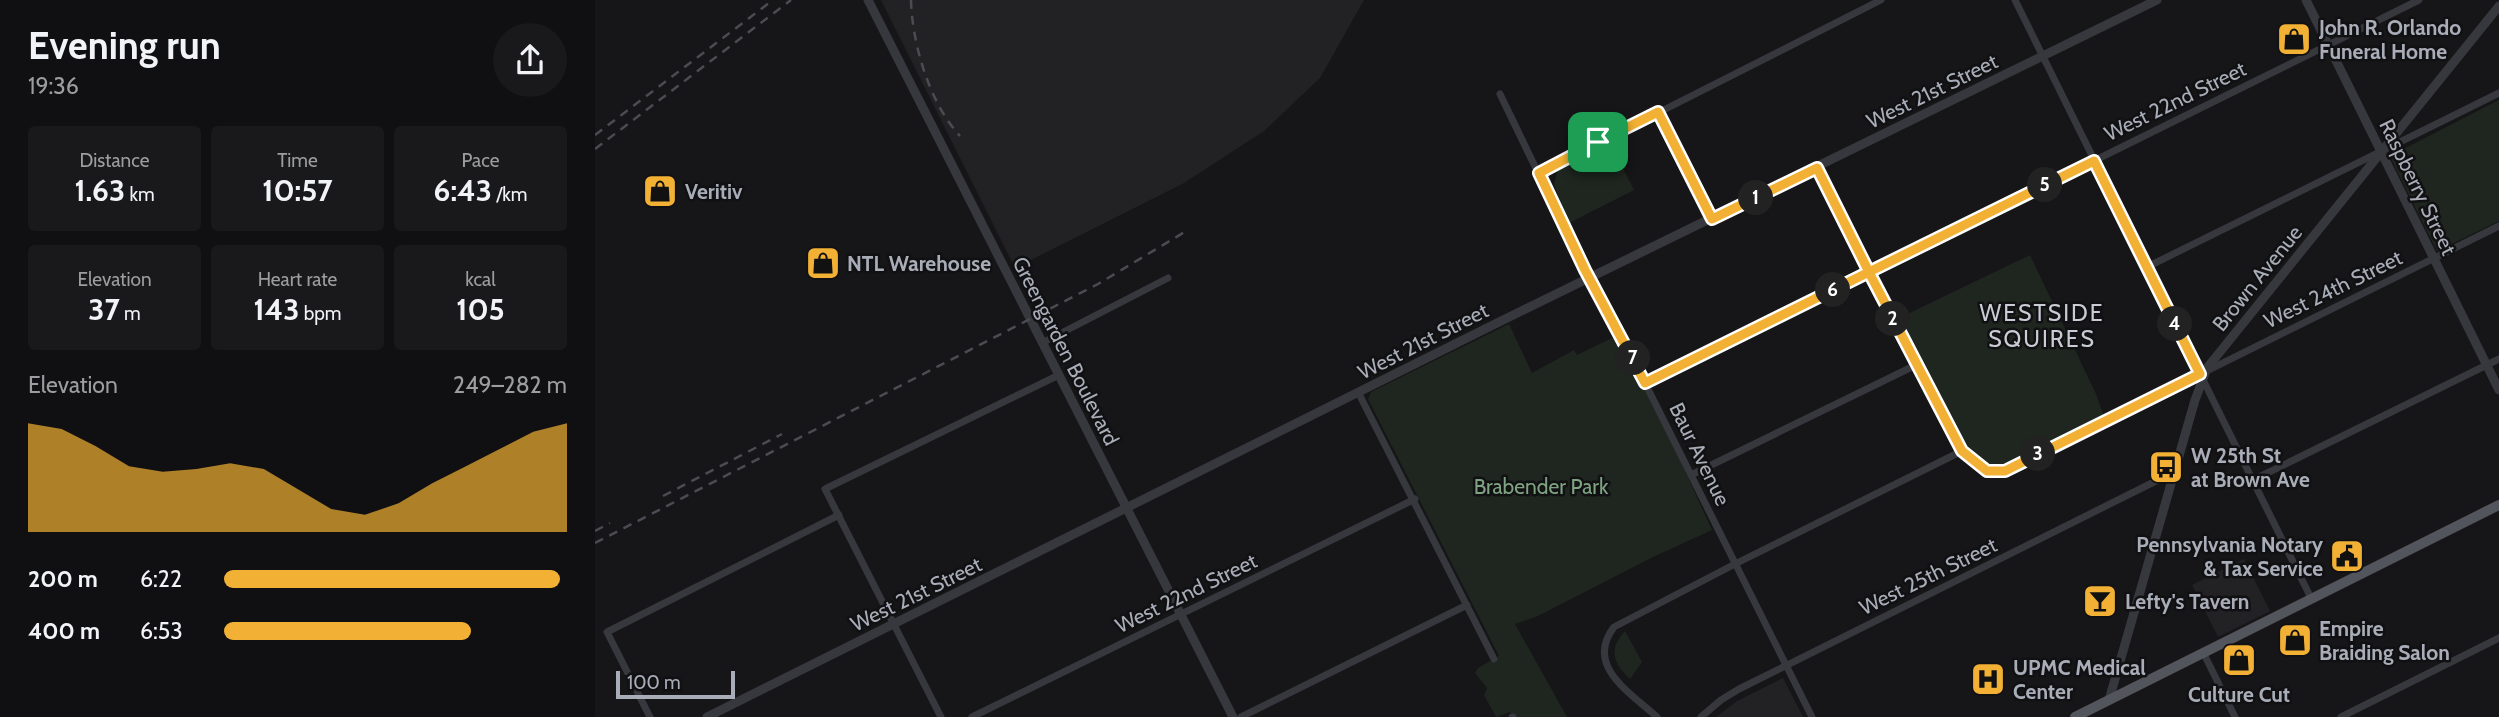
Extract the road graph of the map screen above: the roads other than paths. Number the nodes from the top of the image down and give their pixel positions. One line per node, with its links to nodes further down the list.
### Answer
1 (868, 0): 24 (street, Greengarden Boulevard)
2 (1881, 0): 12 (street)
3 (2015, 0): 9 (street)
4 (2157, 0): 9 (street, West 21st Street)
5 (2306, 0): 8 (street, Raspberry Street)
6 (2419, 0): 8 (street, West 22nd Street)
7 (2499, 6): 13 (street, Brown Avenue)
8 (2328, 45): 13 (street, Raspberry Street); 14 (street, West 22nd Street)
9 (2042, 57): 14 (street); 15 (street, West 21st Street)
10 (2499, 93): 13 (street)
11 (1500, 94): 16 (street, Baur Avenue)
12 (1658, 112): 16 (street); 17 (street)
13 (2381, 152): 19 (street, Raspberry Street); 20 (street); 29 (street, Brown Avenue)
14 (2094, 161): 20 (street); 21 (street, West 22nd Street)
15 (1817, 168): 17 (street, West 21st Street); 21 (street)
16 (1539, 173): 23 (street, Baur Avenue)
17 (1712, 219): 23 (street, West 21st Street)
18 (2499, 226): 19 (street, West 24th Street)
19 (2434, 258): 27 (street, Raspberry Street); 29 (street, West 24th Street)
20 (2147, 267): 29 (street)
21 (1869, 272): 26 (street); 30 (street, West 22nd Street)
22 (1168, 278): 24 (street)
23 (1590, 278): 30 (street, Baur Avenue); 32 (street, West 21st Street)
24 (1042, 343): 28 (street, Greengarden Boulevard)
25 (2499, 359): 27 (street)
26 (1916, 365): 33 (street); 35 (street)
27 (2486, 365): 31 (street, Raspberry Street); 36 (street)
28 (1059, 375): 39 (street, Greengarden Boulevard); 40 (street)
29 (2203, 375): 33 (street, West 24th Street); 34 (street, Brown Avenue); 36 (street)
30 (1645, 383): 35 (street, Baur Avenue)
31 (2499, 390)
32 (1359, 394): 37 (street); 39 (street, West 21st Street)
33 (1962, 451): 41 (street)
34 (2174, 472): 49 (street, West 25th Street); 50 (street, Brown Avenue)
35 (1691, 475): 41 (street, Baur Avenue)
36 (2253, 480): 42 (street)
37 (1415, 499): 43 (street); 44 (street, West 22nd Street)
38 (2499, 505): 42 (main road)
39 (1127, 509): 44 (street, Greengarden Boulevard); 45 (street, West 21st Street)
40 (839, 515): 45 (street); 51 (street)
41 (1735, 564): 49 (street, Baur Avenue); 57 (street)
42 (2311, 598): 47 (main road)
43 (1467, 605): 48 (street); 56 (street)
44 (1181, 615): 54 (street, West 22nd Street); 55 (street, Greengarden Boulevard)
45 (894, 625): 52 (street, West 21st Street); 53 (street)
46 (2499, 638): 62 (street)
47 (2203, 652): 50 (main road); 61 (street)
48 (1495, 659)
49 (1786, 666): 58 (street, West 25th Street); 59 (street, Baur Avenue)
50 (2109, 700): 60 (main road)
51 (650, 717)
52 (707, 717)
53 (941, 717)
54 (972, 717)
55 (1233, 717)
56 (1241, 717)
57 (1657, 717)
58 (1701, 717)
59 (1812, 717)
60 (2075, 717)
61 (2235, 717)
62 (2340, 717)

